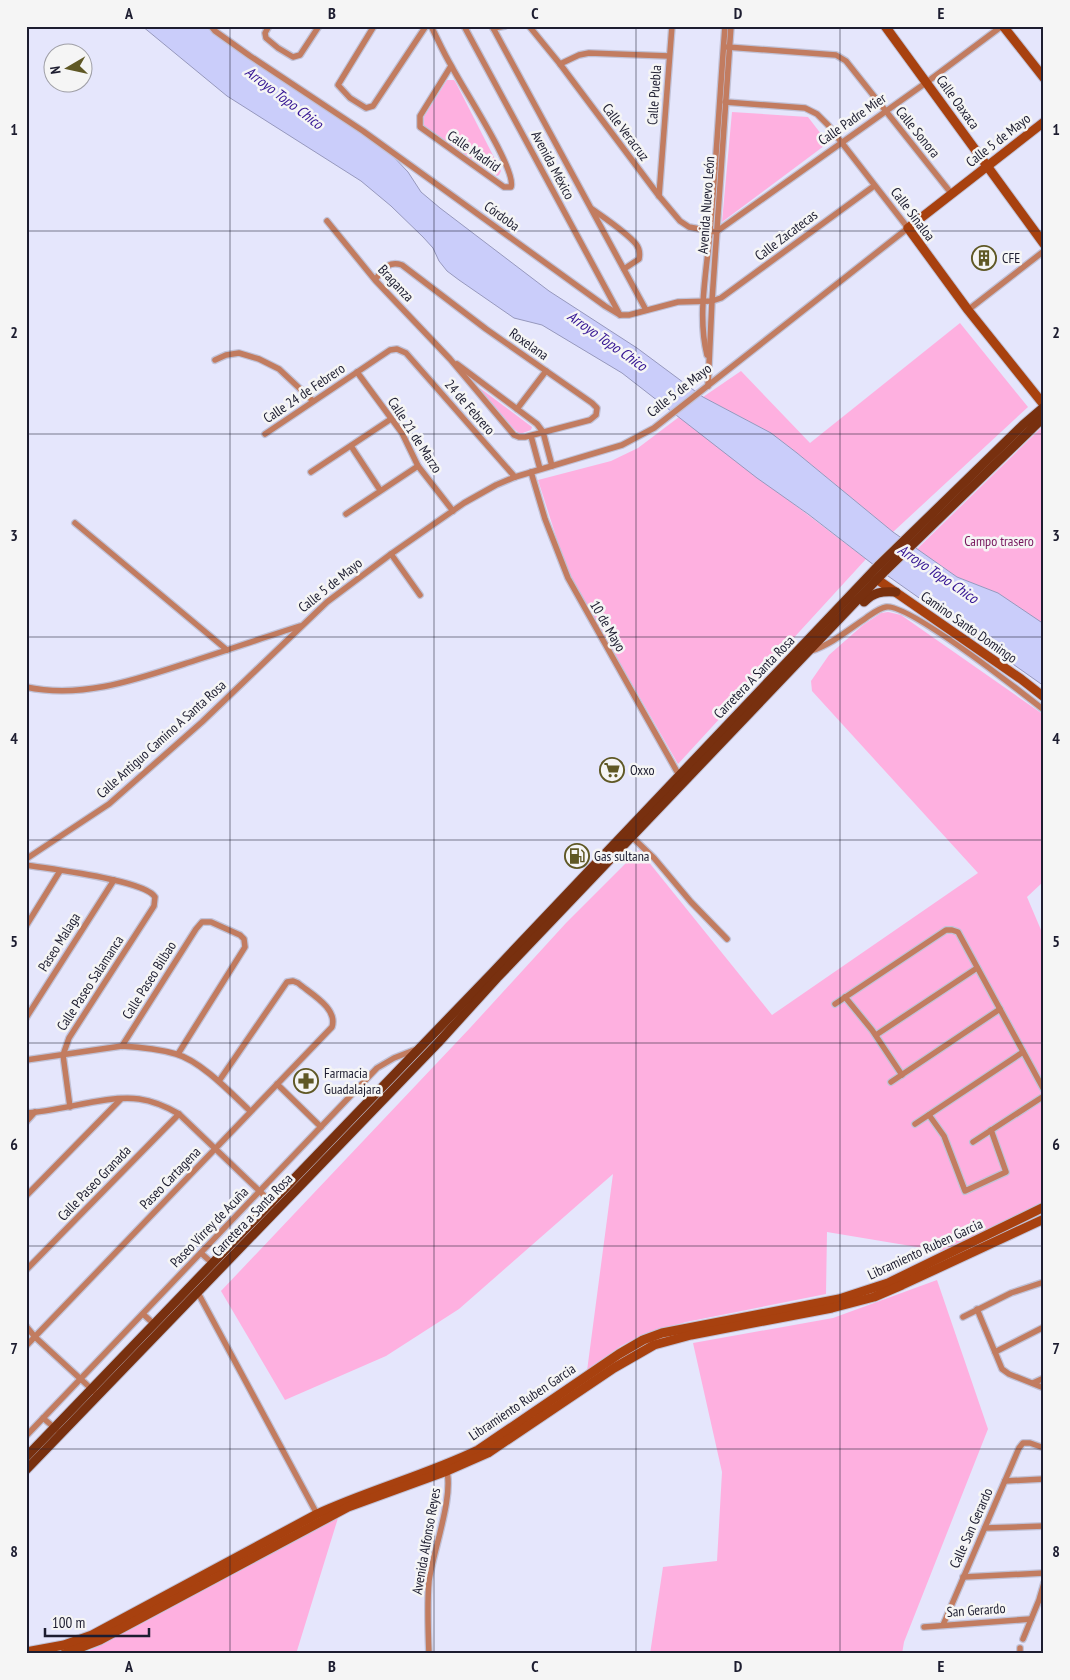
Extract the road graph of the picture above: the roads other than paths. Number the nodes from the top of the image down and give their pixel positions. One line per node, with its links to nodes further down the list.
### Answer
1 (211, 26): 44 (street, Córdoba)
2 (269, 26): 3 (street)
3 (319, 26)
4 (374, 26): 5 (street)
5 (426, 26)
6 (430, 26): 19 (street, Calle Madrid)
7 (464, 26): 44 (street, Avenida México)
8 (505, 26): 15 (street)
9 (529, 26): 18 (street, Calle Veracruz)
10 (672, 26): 17 (street, Calle Puebla)
11 (725, 26): 16 (street)
12 (731, 26): 16 (street, Avenida Nuevo León)
13 (885, 26): 21 (street, Calle Oaxaca)
14 (1002, 26): 20 (street); 21 (street, Calle Padre Mier)
15 (493, 27): 30 (street, Avenida México)
16 (726, 47): 22 (street, Avenida Nuevo León); 23 (street, Calle Sonora)
17 (669, 56): 18 (street); 29 (street, Calle Puebla)
18 (560, 64): 29 (street, Calle Veracruz)
19 (451, 66): 19 (street, Calle Madrid)
20 (1044, 78)
21 (927, 82): 23 (street, Calle Padre Mier); 26 (street, Calle Oaxaca)
22 (723, 103): 25 (street, Calle Sinaloa); 34 (street, Avenida Nuevo León)
23 (886, 112): 25 (street, Calle Padre Mier); 28 (street, Calle Sonora)
24 (1044, 122): 26 (street, Calle 5 de Mayo)
25 (840, 142): 27 (street, Calle Sinaloa); 34 (street, Calle Padre Mier)
26 (987, 166): 28 (street, Calle 5 de Mayo); 36 (street, Calle Oaxaca)
27 (874, 186): 33 (street, Calle Sinaloa); 41 (street, Calle Zacatecas)
28 (951, 193): 32 (street, Calle 5 de Mayo)
29 (659, 196): 34 (street, Calle Veracruz)
30 (590, 208): 38 (street, Avenida México); 38 (street)
31 (326, 221): 39 (street, Braganza)
32 (917, 222): 33 (street, Calle 5 de Mayo); 35 (street)
33 (908, 228): 35 (street, Calle Sinaloa); 51 (street, Calle 5 de Mayo)
34 (713, 231): 40 (street); 41 (street, Avenida Nuevo León)
35 (916, 240): 43 (street, Calle Sinaloa)
36 (1044, 244)
37 (1044, 252): 43 (street)
38 (624, 269): 42 (street, Avenida México)
39 (375, 280): 46 (street, Braganza); 49 (street, Roxelana)
40 (704, 301): 41 (street); 42 (street); 48 (street)
41 (712, 301): 48 (street, Avenida Nuevo León)
42 (646, 310): 44 (street, Córdoba)
43 (968, 310): 53 (street, Calle Sinaloa)
44 (620, 315)
45 (406, 353): 50 (street, Calle 24 de Febrero); 67 (street, 24 de Febrero)
46 (450, 359): 54 (street, Braganza); 59 (street, Braganza)
47 (214, 360): 52 (street)
48 (708, 361): 51 (street, Avenida Nuevo León)
49 (546, 371): 54 (street); 57 (street, Roxelana)
50 (357, 372): 52 (street, Calle 24 de Febrero); 56 (street, Calle 21 de Marzo)
51 (708, 386): 63 (street, Calle 5 de Mayo)
52 (313, 402): 58 (street, Calle 24 de Febrero)
53 (1044, 406): 72 (main road, Carretera A Santa Rosa)
54 (517, 409): 57 (street, Braganza)
55 (1044, 417): 72 (main road, Carretera A Santa Rosa)
56 (391, 419): 61 (street); 62 (street, Calle 21 de Marzo)
57 (542, 432): 60 (street, Roxelana); 63 (street)
58 (265, 434)
59 (516, 436): 60 (street, Roxelana)
60 (530, 436): 64 (street)
61 (351, 446): 65 (street); 68 (street)
62 (418, 466): 68 (street); 69 (street, Calle 21 de Marzo)
63 (552, 466): 64 (street, Calle 5 de Mayo)
64 (540, 470): 66 (street, Calle 5 de Mayo)
65 (312, 472)
66 (532, 472): 67 (street, Calle 5 de Mayo); 85 (street, 10 de Mayo)
67 (515, 477): 69 (street, Calle 5 de Mayo)
68 (380, 490): 70 (street)
69 (453, 511): 73 (street, Calle 5 de Mayo)
70 (346, 514)
71 (75, 523): 80 (street)
72 (914, 536): 74 (main road, Carretera A Santa Rosa)
73 (391, 554): 77 (street); 79 (street, Calle 5 de Mayo)
74 (882, 569): 75 (main road, Carretera A Santa Rosa); 85 (main road, Carretera A Santa Rosa)
75 (878, 580): 76 (street, Camino Santo Domingo); 78 (main road, Carretera A Santa Rosa)
76 (896, 592): 78 (main road); 83 (street, Camino Santo Domingo)
77 (420, 595)
78 (840, 620): 81 (main road, Carretera A Santa Rosa)
79 (302, 625): 80 (street); 87 (street, Calle Antiguo Camino A Santa Rosa)
80 (227, 650): 82 (street)
81 (809, 651): 84 (street); 85 (main road, Carretera A Santa Rosa)
82 (26, 687)
83 (1044, 697)
84 (1044, 710)
85 (682, 779): 86 (main road, Carretera A Santa Rosa); 94 (main road, Carretera A Santa Rosa)
86 (632, 837): 92 (street); 94 (main road, Carretera A Santa Rosa)
87 (26, 859)
88 (26, 865): 89 (street)
89 (60, 871): 90 (street); 91 (street)
90 (114, 880): 98 (street, Paseo Malaga); 104 (street, Calle Paseo Salamanca)
91 (26, 926)
92 (727, 939)
93 (977, 968): 95 (street); 97 (street); 99 (street)
94 (494, 976): 101 (main road, Carretera a Santa Rosa); 127 (main road, Carretera a Santa Rosa)
95 (845, 997): 96 (street); 99 (street)
96 (835, 1004)
97 (1000, 1009): 102 (street); 106 (street)
98 (26, 1018)
99 (876, 1036): 106 (street)
100 (122, 1046): 103 (street); 103 (street, Calle Paseo Bilbao); 104 (street)
101 (419, 1048): 121 (street, Paseo Virrey de Acuña); 127 (main road, Carretera a Santa Rosa)
102 (1023, 1052): 110 (street); 118 (street)
103 (178, 1054): 107 (street)
104 (63, 1055): 105 (street); 113 (street)
105 (26, 1060)
106 (902, 1075): 108 (street)
107 (219, 1081): 109 (street, Paseo Cartagena); 114 (street)
108 (892, 1082)
109 (277, 1084): 114 (street, Paseo Cartagena); 121 (street)
110 (1044, 1090)
111 (1044, 1096): 122 (street)
112 (121, 1099): 113 (street); 117 (street); 126 (street)
113 (70, 1107): 115 (street)
114 (250, 1111): 124 (street, Paseo Cartagena)
115 (36, 1112): 116 (street); 119 (street)
116 (26, 1113)
117 (180, 1114): 124 (street); 132 (street, Calle Paseo Granada)
118 (929, 1115): 120 (street); 122 (street)
119 (26, 1122)
120 (915, 1124)
121 (321, 1127): 125 (street, Paseo Virrey de Acuña)
122 (991, 1130): 123 (street)
123 (973, 1142)
124 (216, 1149): 125 (street); 141 (street, Paseo Cartagena)
125 (260, 1192): 127 (street); 130 (street, Paseo Virrey de Acuña)
126 (26, 1196)
127 (274, 1206): 131 (main road, Carretera a Santa Rosa); 134 (main road, Carretera a Santa Rosa)
128 (1044, 1207): 154 (street, Libramiento Ruben Garcia)
129 (1044, 1219): 154 (street, Libramiento Ruben Garcia)
130 (201, 1253): 131 (street); 136 (street, Paseo Virrey de Acuña)
131 (212, 1263): 138 (main road, Carretera a Santa Rosa)
132 (26, 1270)
133 (1044, 1282): 135 (street)
134 (197, 1291): 148 (main road, Carretera a Santa Rosa); 158 (street)
135 (977, 1309): 137 (street); 143 (street)
136 (143, 1314): 138 (street); 145 (street, Paseo Virrey de Acuña)
137 (964, 1317)
138 (154, 1324): 148 (main road, Carretera a Santa Rosa)
139 (26, 1326): 141 (street)
140 (1044, 1327): 143 (street)
141 (34, 1337): 142 (street, Paseo Cartagena); 145 (street)
142 (26, 1346)
143 (995, 1352): 146 (street)
144 (1044, 1378): 146 (street)
145 (81, 1379): 148 (street); 149 (street, Paseo Virrey de Acuña)
146 (1033, 1383): 147 (street)
147 (1044, 1388)
148 (94, 1392): 150 (main road, Carretera a Santa Rosa)
149 (43, 1418): 150 (street); 151 (street, Paseo Virrey de Acuña)
150 (57, 1430): 153 (main road, Carretera a Santa Rosa); 155 (main road, Carretera a Santa Rosa)
151 (26, 1436)
152 (1044, 1448): 157 (street, Calle San Gerardo)
153 (26, 1457)
154 (446, 1467): 158 (street, Libramiento Ruben Garcia); 169 (street, Libramiento Ruben Garcia); 170 (street, Avenida Alfonso Reyes)
155 (26, 1470)
156 (1044, 1479): 157 (street)
157 (1005, 1481): 160 (street, Calle San Gerardo)
158 (317, 1514): 168 (street, Libramiento Ruben Garcia)
159 (1044, 1526): 160 (street)
160 (985, 1528): 162 (street, Calle San Gerardo)
161 (1044, 1573): 162 (street)
162 (963, 1576): 165 (street, Calle San Gerardo)
163 (1044, 1584): 164 (street)
164 (1031, 1619): 165 (street, San Gerardo); 167 (street)
165 (943, 1625): 166 (street, San Gerardo)
166 (924, 1627)
167 (1023, 1639)
168 (26, 1652)
169 (64, 1654)
170 (429, 1654)

